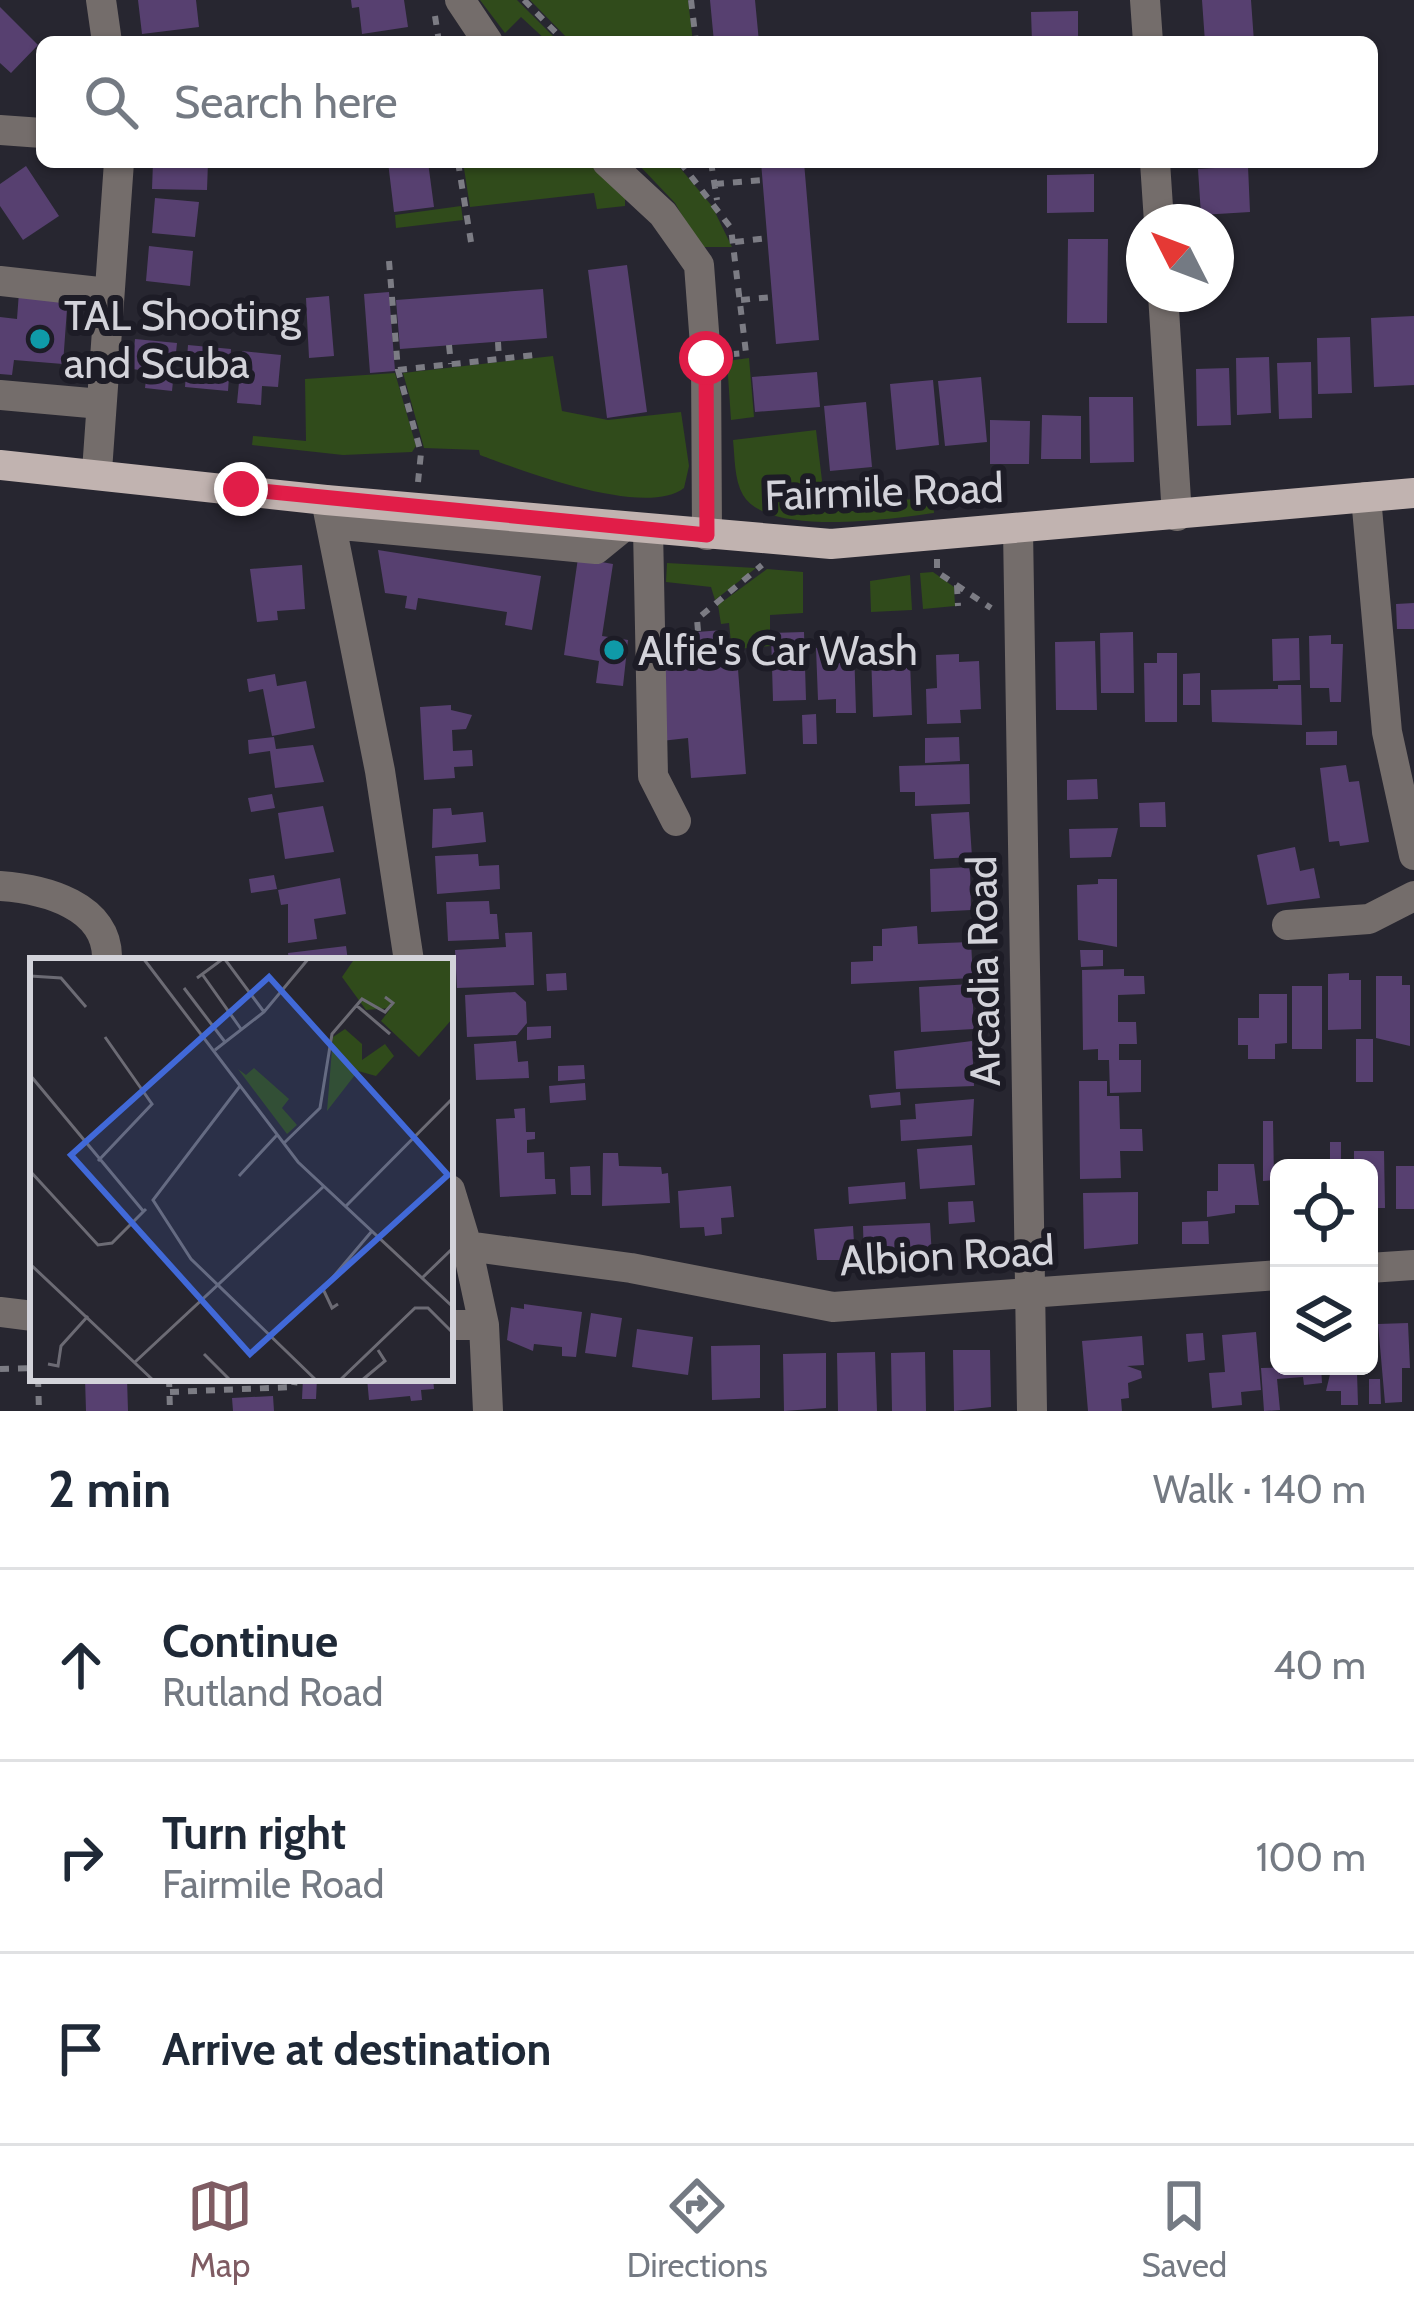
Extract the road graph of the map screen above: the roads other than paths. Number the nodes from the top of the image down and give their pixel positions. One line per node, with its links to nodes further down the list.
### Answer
1 (101, 0): 4 (street)
2 (460, 0): 5 (street)
3 (1145, 0): 6 (street)
4 (106, 36)
5 (484, 36)
6 (1148, 36)
7 (0, 130): 8 (street)
8 (36, 133)
9 (118, 168): 14 (street)
10 (613, 168): 26 (street)
11 (1155, 168): 12 (street)
12 (1158, 204)
13 (0, 281): 14 (street)
14 (108, 293): 17 (street)
15 (1164, 312): 23 (street)
16 (0, 395): 17 (street)
17 (101, 404): 19 (street)
18 (0, 464): 19 (main road, Fairmile Road)
19 (97, 471): 22 (main road, Fairmile Road)
20 (1414, 493): 21 (main road, Fairmile Road)
21 (1366, 496): 23 (main road, Fairmile Road); 28 (street)
22 (329, 512): 24 (main road, Fairmile Road); 24 (street); 33 (street)
23 (1177, 516): 25 (main road, Fairmile Road)
24 (636, 528): 26 (main road, Fairmile Road); 27 (street)
25 (1018, 529): 26 (main road, Fairmile Road); 39 (street, Arcadia Road)
26 (707, 535)
27 (676, 821)
28 (1414, 855)
29 (0, 886): 32 (street)
30 (1414, 896): 31 (street)
31 (1287, 925)
32 (107, 958)
33 (409, 958)
34 (453, 1200): 35 (street)
35 (467, 1246): 39 (street, Albion Road); 43 (street)
36 (1414, 1265): 37 (street)
37 (1378, 1267)
38 (1270, 1276): 39 (street, Albion Road)
39 (1030, 1292): 45 (street, Arcadia Road)
40 (0, 1312): 41 (street)
41 (30, 1316)
42 (453, 1325): 43 (street)
43 (484, 1325): 44 (street)
44 (488, 1411)
45 (1032, 1411)

